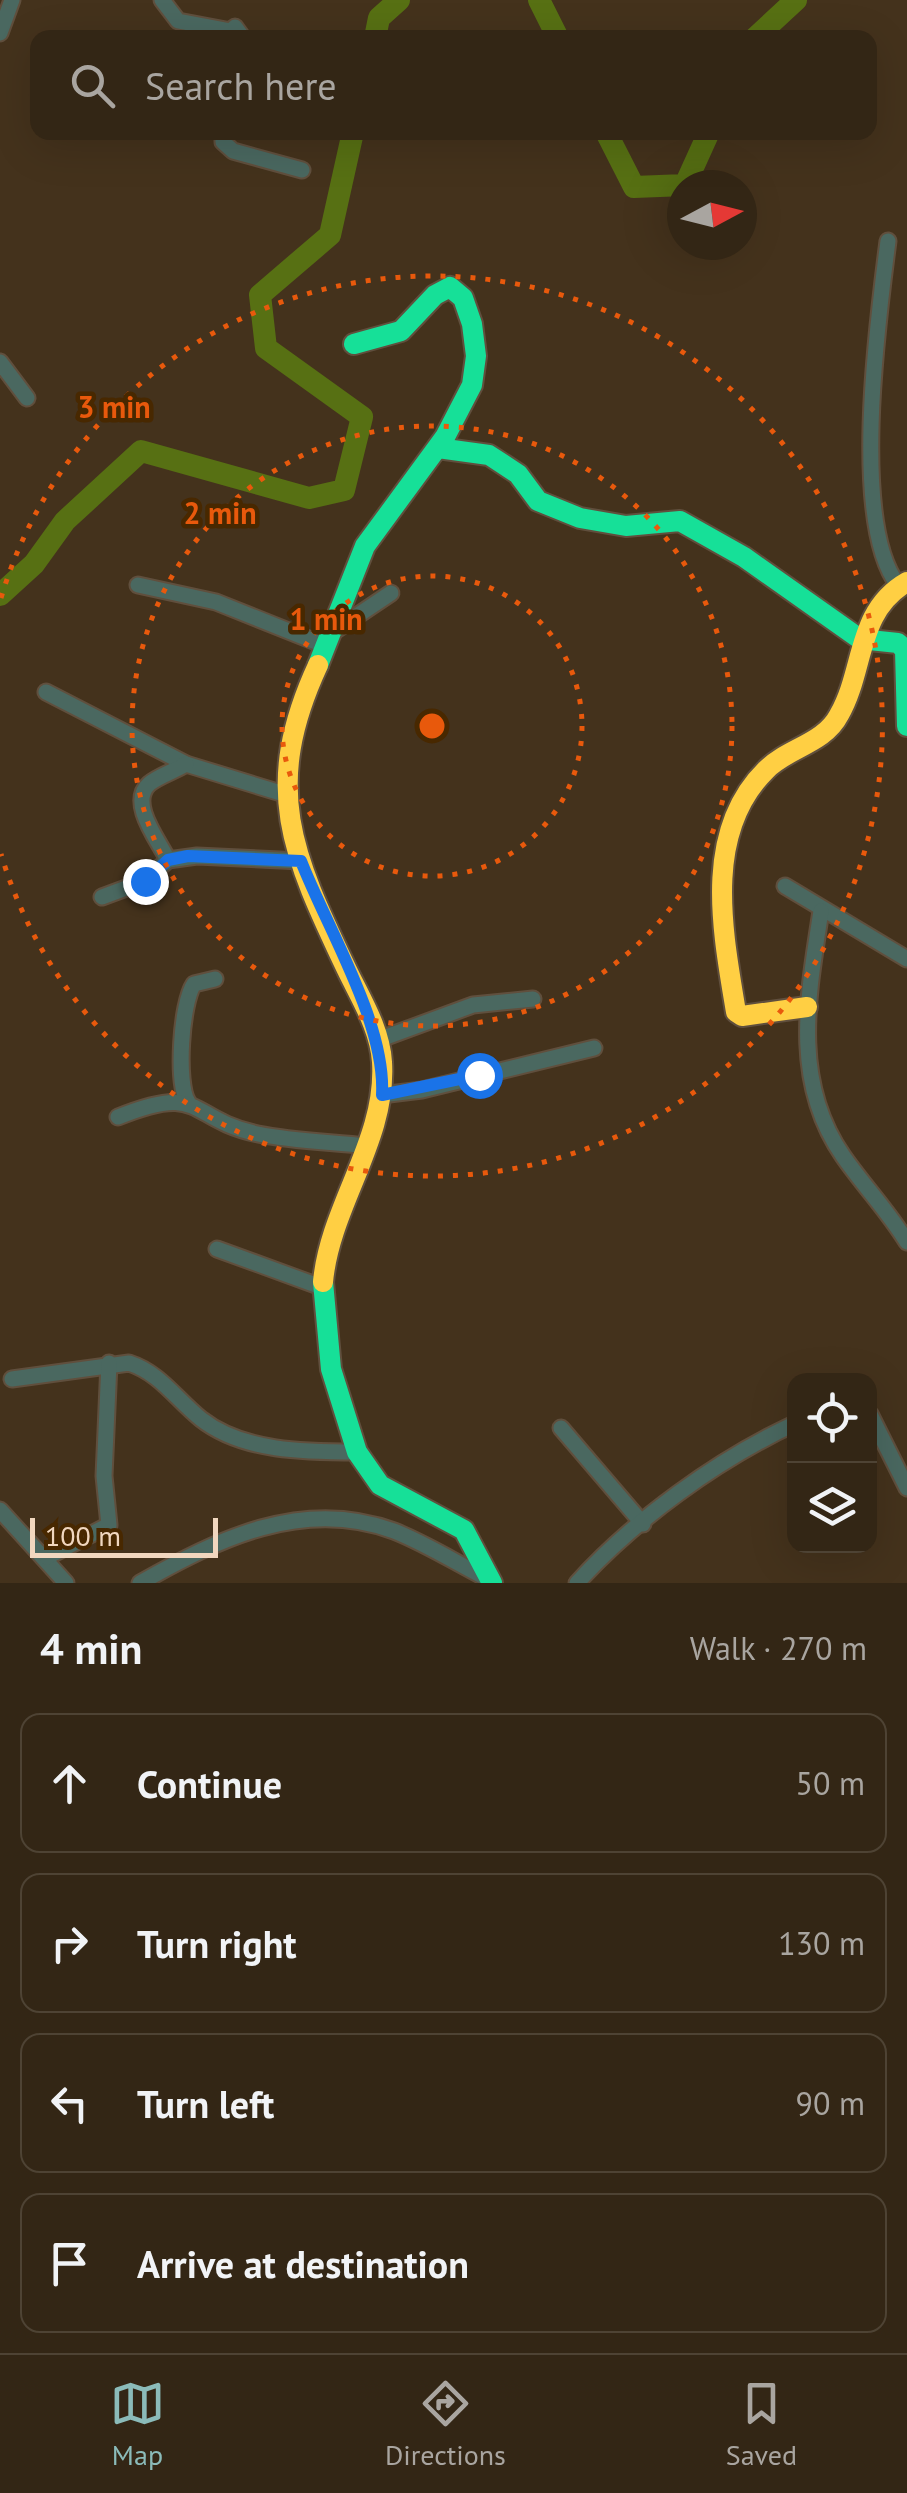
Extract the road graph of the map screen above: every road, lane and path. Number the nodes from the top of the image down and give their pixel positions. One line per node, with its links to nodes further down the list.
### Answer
1 (12, 0): 4 (street)
2 (162, 0): 3 (street)
3 (231, 30)
4 (0, 34)
5 (224, 140): 6 (street)
6 (302, 170)
7 (888, 240): 12 (street)
8 (354, 344): 11 (street)
9 (0, 362): 10 (street)
10 (27, 398)
11 (438, 448): 15 (street); 16 (street)
12 (903, 584): 16 (street)
13 (138, 586): 15 (street)
14 (391, 593): 15 (street)
15 (330, 639): 20 (street)
16 (860, 639): 18 (street); 29 (street)
17 (46, 692): 19 (street)
18 (907, 726)
19 (186, 764): 20 (street); 21 (street)
20 (284, 794): 22 (street)
21 (168, 860): 22 (street); 24 (street)
22 (301, 861): 30 (street)
23 (785, 886): 25 (street)
24 (102, 898)
25 (821, 911): 26 (street); 29 (street)
26 (907, 960)
27 (215, 979): 33 (street)
28 (533, 999): 30 (street)
29 (807, 1007): 36 (street)
30 (378, 1040): 32 (street)
31 (594, 1048): 32 (street)
32 (382, 1095): 35 (street)
33 (188, 1102): 34 (street); 35 (street)
34 (118, 1117)
35 (367, 1146): 38 (street)
36 (907, 1242)
37 (217, 1250): 38 (street)
38 (324, 1288): 44 (street)
39 (109, 1363): 40 (street); 44 (street); 48 (street)
40 (12, 1379)
41 (561, 1428): 47 (street)
42 (787, 1428): 47 (street)
43 (877, 1428): 45 (street)
44 (357, 1452): 49 (street)
45 (907, 1488)
46 (0, 1510): 48 (street)
47 (643, 1524): 52 (street)
48 (47, 1557): 50 (street)
49 (491, 1581): 51 (street)
50 (66, 1583)
51 (140, 1583)
52 (577, 1583)

